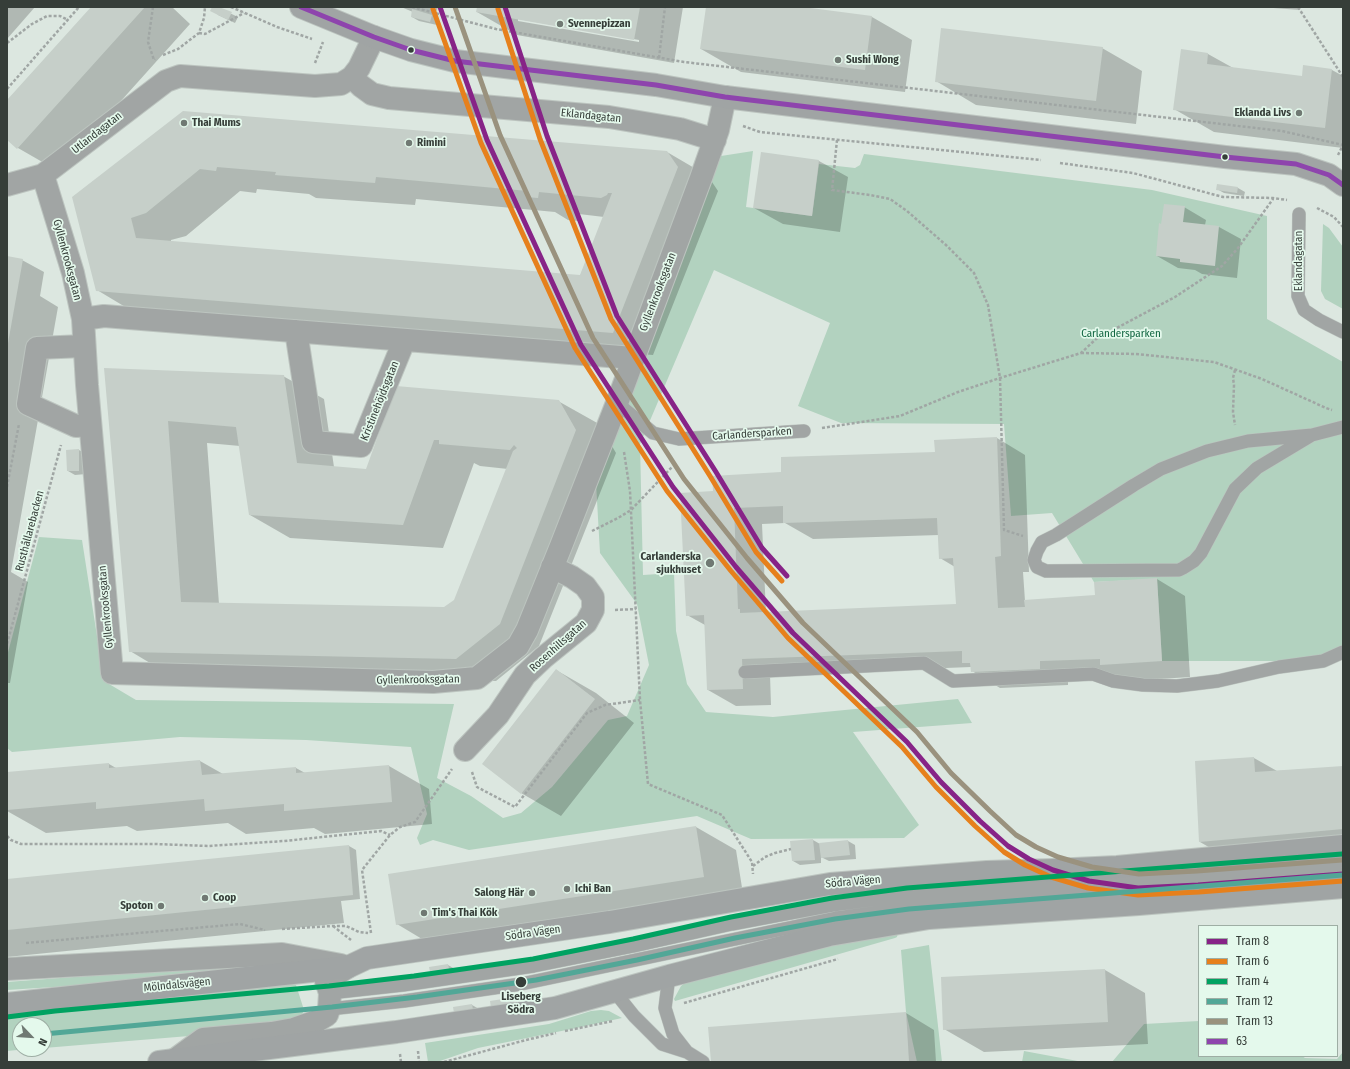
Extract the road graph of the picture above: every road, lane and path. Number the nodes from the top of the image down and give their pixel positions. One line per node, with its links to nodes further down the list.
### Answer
1 (79, 7): 9 (path)
2 (153, 7): 10 (path)
3 (205, 7): 10 (path)
4 (301, 7): 11 (main road)
5 (412, 7): 13 (path)
6 (665, 7): 13 (path)
7 (1298, 7): 15 (path)
8 (244, 13): 10 (path)
9 (68, 20): 12 (path); 16 (path)
10 (199, 34)
11 (374, 37): 14 (street); 17 (main road)
12 (7, 43)
13 (659, 58): 20 (path)
14 (352, 77): 18 (street, Eklandagatan); 21 (street, Utlandagatan)
15 (1343, 77)
16 (7, 89)
17 (725, 97): 18 (street, Gyllenkrooksgatan); 23 (main road)
18 (715, 140): 34 (street, Gyllenkrooksgatan)
19 (837, 140): 36 (path)
20 (1343, 145)
21 (43, 175): 22 (street, Utlandagatan); 28 (street, Gyllenkrooksgatan)
22 (8, 182)
23 (1343, 185)
24 (1273, 198): 33 (path)
25 (1314, 206): 27 (path)
26 (1299, 214): 30 (lane, Eklandagatan)
27 (1343, 227)
28 (83, 319): 29 (street); 32 (street, Gyllenkrooksgatan)
29 (296, 331): 31 (street); 31 (street, Kristinehöjdsgatan)
30 (1343, 332)
31 (404, 341): 34 (street)
32 (84, 346): 38 (street); 41 (street, Gyllenkrooksgatan)
33 (1081, 353): 35 (path); 36 (path)
34 (633, 358): 37 (street, Gyllenkrooksgatan)
35 (1235, 370): 39 (path); 44 (path)
36 (1000, 378): 43 (path); 50 (path)
37 (617, 403): 43 (lane, Carlandersparken); 51 (street, Gyllenkrooksgatan)
38 (28, 404): 40 (street); 48 (path)
39 (1337, 411)
40 (67, 422): 41 (street); 53 (path, Rusthållarebacken)
41 (90, 425): 52 (street, Gyllenkrooksgatan)
42 (1343, 427): 45 (lane)
43 (804, 431)
44 (1237, 431)
45 (1312, 435): 45 (lane)
46 (623, 447): 49 (path)
47 (672, 467): 49 (path)
48 (7, 487)
49 (631, 510): 51 (path); 56 (path)
50 (1004, 530)
51 (561, 546): 52 (street, Gyllenkrooksgatan)
52 (552, 567): 57 (street, Rosenhillsgatan)
53 (7, 644)
54 (1343, 652): 55 (lane)
55 (745, 672)
56 (640, 700): 57 (path); 63 (path)
57 (465, 750): 58 (path)
58 (390, 835): 59 (path); 70 (path)
59 (7, 836)
60 (1343, 846): 72 (main road, Södra Vägen)
61 (791, 849): 63 (path)
62 (1343, 861): 78 (lane)
63 (753, 866): 64 (path)
64 (753, 874)
65 (1343, 874): 78 (lane)
66 (1343, 887): 76 (main road)
67 (333, 926): 68 (path)
68 (280, 929)
69 (272, 930): 71 (path)
70 (371, 933)
71 (22, 943)
72 (367, 958): 74 (main road, Mölndalsvägen)
73 (839, 959): 80 (path)
74 (348, 967): 75 (street); 78 (street, Mölndalsvägen); 79 (main road, Mölndalsvägen)
75 (7, 969)
76 (669, 976): 77 (main road); 80 (lane)
77 (614, 991): 81 (lane); 83 (main road)
78 (329, 1001): 83 (street)
79 (7, 1004)
80 (665, 1008): 82 (lane)
81 (634, 1016): 82 (lane); 84 (path)
82 (687, 1052): 85 (lane)
83 (166, 1061)
84 (444, 1062)
85 (703, 1062)

